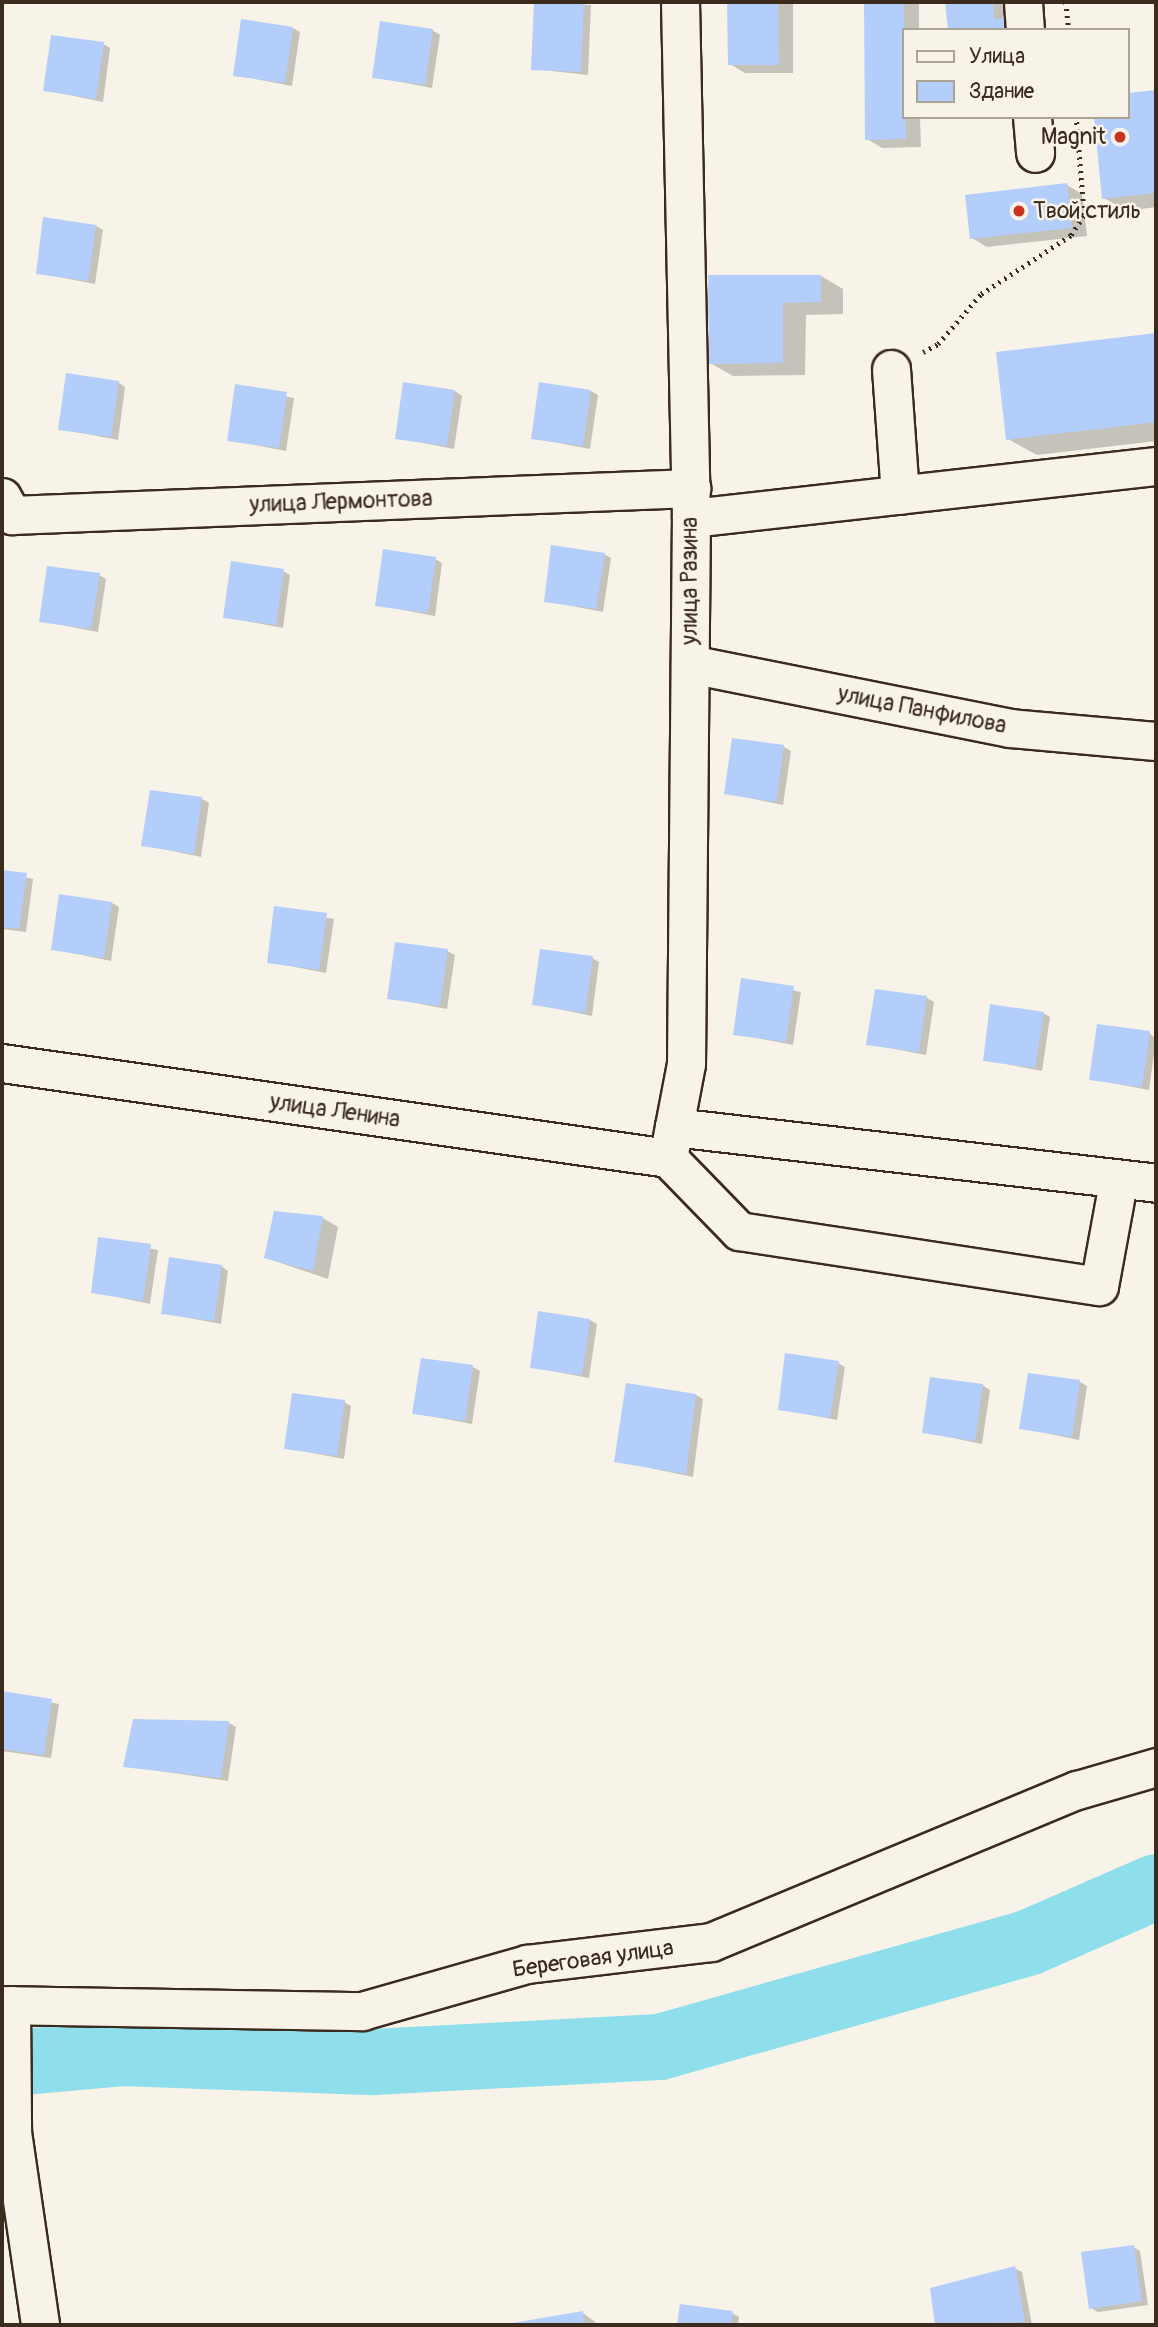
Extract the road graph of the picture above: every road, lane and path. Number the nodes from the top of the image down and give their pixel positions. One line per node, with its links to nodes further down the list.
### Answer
1 (680, 2): 13 (street, улица Разина)
2 (1023, 2): 4 (street)
3 (1066, 2): 5 (path)
4 (1025, 28)
5 (1069, 28)
6 (1032, 119): 8 (street)
7 (1076, 119): 9 (path)
8 (1035, 153)
9 (891, 369): 11 (street)
10 (1156, 466): 11 (street)
11 (900, 495): 13 (street)
12 (2, 496): 13 (street, улица Лермонтова)
13 (691, 503): 14 (street, улица Разина)
14 (690, 664): 15 (street, улица Панфилова); 17 (street, улица Разина)
15 (1156, 741)
16 (2, 1063): 17 (street, улица Ленина)
17 (671, 1142): 18 (street, улица Ленина); 18 (street)
18 (1118, 1182): 19 (street, улица Ленина)
19 (1156, 1183)
20 (1156, 1767): 21 (street, Береговая улица)
21 (8, 2016): 22 (street)
22 (40, 2325)

